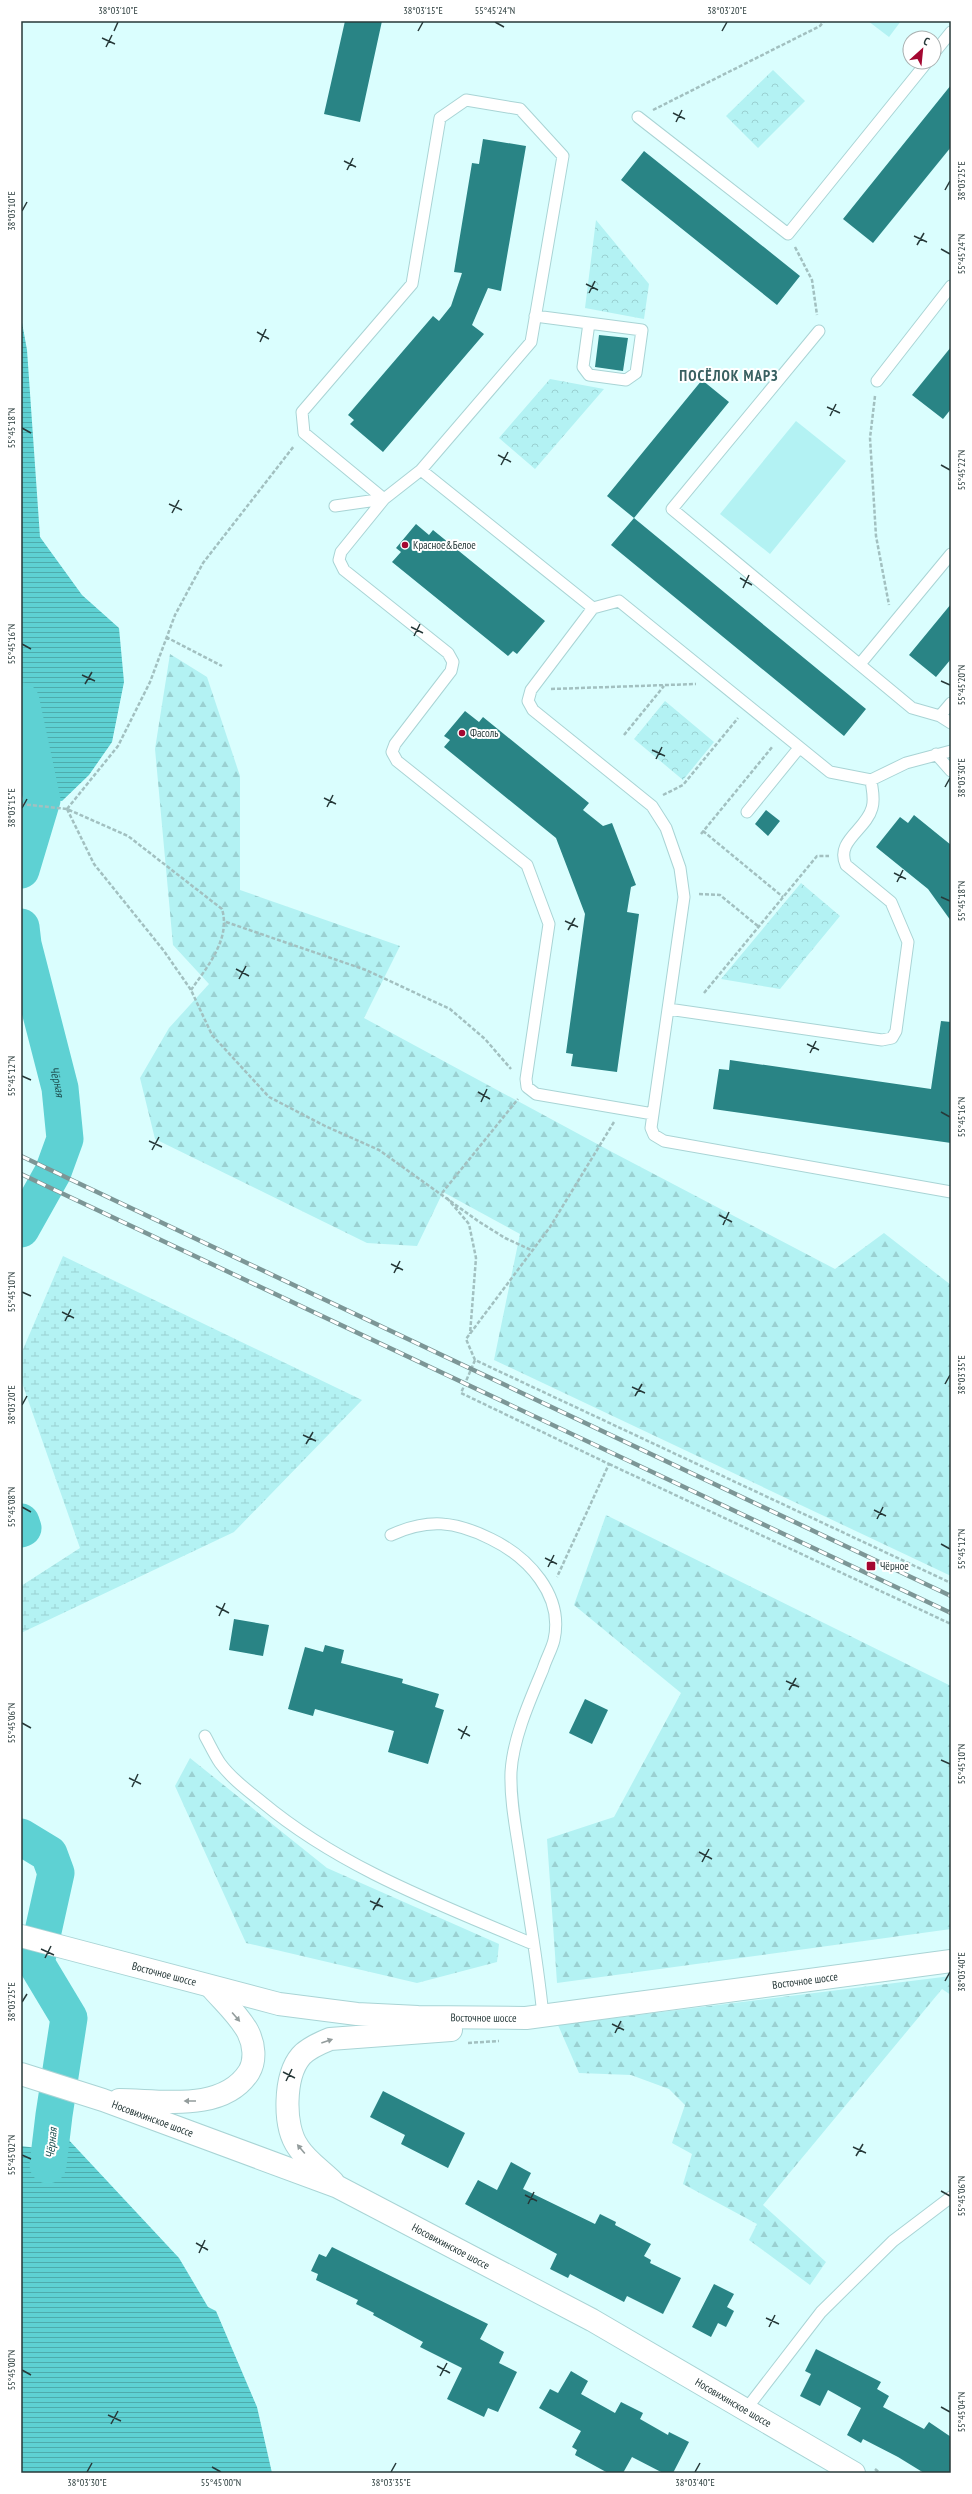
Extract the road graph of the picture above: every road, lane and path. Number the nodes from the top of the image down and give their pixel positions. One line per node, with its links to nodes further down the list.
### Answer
1 (824, 21): 5 (path)
2 (951, 32): 3 (lane)
3 (942, 43)
4 (921, 70): 6 (lane)
5 (638, 117): 6 (lane)
6 (788, 234): 10 (path)
7 (951, 286): 11 (lane)
8 (535, 316): 9 (lane); 12 (lane); 13 (lane)
9 (589, 323): 9 (lane)
10 (819, 331): 20 (lane)
11 (877, 381): 18 (path)
12 (304, 433): 14 (lane); 19 (path)
13 (421, 470): 14 (lane); 17 (lane)
14 (384, 499): 15 (lane); 50 (lane)
15 (335, 506)
16 (951, 554): 18 (lane)
17 (593, 608): 24 (lane); 31 (lane)
18 (893, 624): 20 (lane)
19 (166, 637): 21 (path); 38 (path)
20 (860, 664): 27 (lane)
21 (222, 666)
22 (703, 684): 23 (path)
23 (664, 686): 24 (path); 29 (path)
24 (531, 690): 36 (lane)
25 (951, 703): 27 (lane)
26 (741, 715): 36 (path)
27 (940, 716): 28 (lane)
28 (951, 723)
29 (624, 735)
30 (775, 743): 40 (path)
31 (799, 748): 35 (lane); 39 (lane)
32 (951, 751): 33 (lane)
33 (936, 754): 34 (lane); 35 (lane)
34 (951, 771)
35 (871, 780): 42 (lane)
36 (648, 803): 43 (lane)
37 (21, 804): 38 (path)
38 (67, 809): 45 (path); 47 (path)
39 (747, 812)
40 (703, 831): 41 (path); 44 (path)
41 (700, 834)
42 (842, 856): 44 (path); 49 (lane)
43 (684, 897): 46 (path); 49 (lane)
44 (783, 897): 46 (path)
45 (226, 922): 47 (path); 50 (path)
46 (759, 927): 48 (path)
47 (191, 990): 54 (path)
48 (704, 993)
49 (668, 1009): 52 (lane)
50 (528, 1087): 51 (lane); 54 (path)
51 (620, 1108): 52 (lane); 55 (path)
52 (653, 1114): 53 (lane)
53 (951, 1192)
54 (442, 1193): 55 (path); 56 (path)
55 (532, 1250): 56 (path)
56 (470, 1334): 57 (path)
57 (475, 1360): 58 (path); 60 (path)
58 (609, 1464): 61 (path); 62 (path)
59 (391, 1535): 61 (lane)
60 (951, 1584)
61 (549, 1594): 65 (lane)
62 (951, 1624)
63 (205, 1736): 65 (lane)
64 (21, 1936): 67 (main road, Восточное шоссе)
65 (533, 1944): 68 (lane)
66 (951, 1961): 68 (main road, Восточное шоссе)
67 (211, 1987): 69 (main road, Восточное шоссе); 72 (main road, one-way to 72)
68 (543, 2016): 69 (main road, Восточное шоссе)
69 (503, 2030): 70 (path); 73 (main road, one-way to 69)
70 (466, 2043)
71 (21, 2074): 72 (main road, Носовихинское шоссе)
72 (103, 2100): 73 (main road, Носовихинское шоссе)
73 (338, 2187): 75 (main road, Носовихинское шоссе)
74 (951, 2197): 75 (lane)
75 (746, 2408): 76 (main road, Носовихинское шоссе)
76 (854, 2473)

